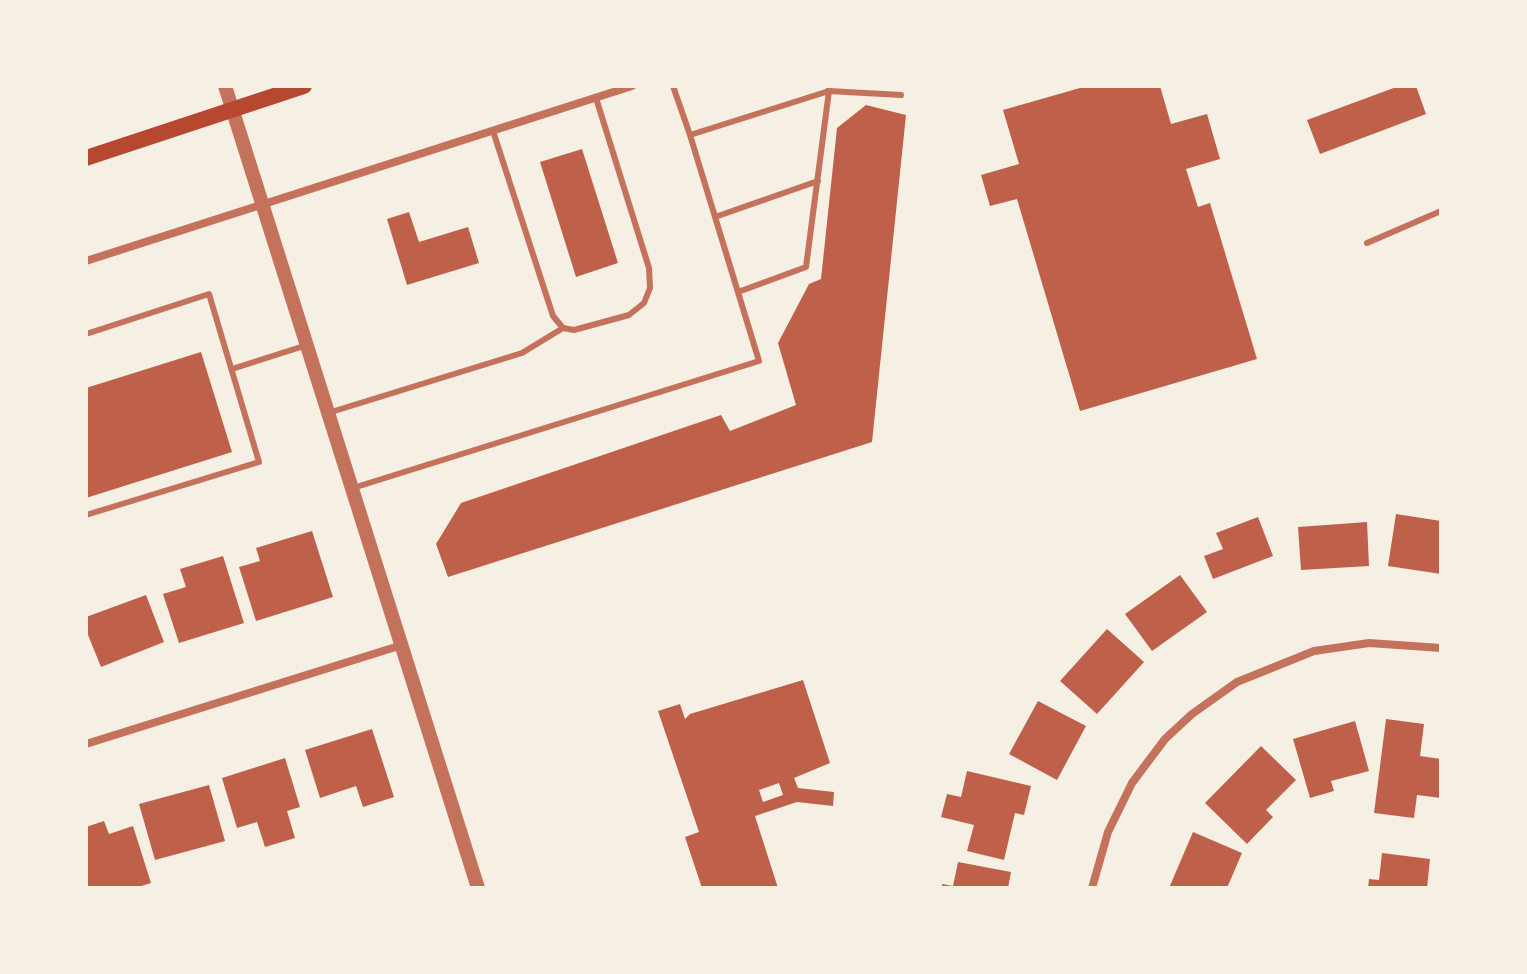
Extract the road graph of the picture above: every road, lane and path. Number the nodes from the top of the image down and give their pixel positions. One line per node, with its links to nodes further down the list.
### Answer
1 (225, 86): 8 (street)
2 (304, 86): 8 (main road)
3 (632, 86): 7 (street)
4 (673, 86): 10 (lane)
5 (829, 88): 6 (lane); 10 (lane); 12 (lane)
6 (901, 95)
7 (596, 98): 9 (street); 19 (lane)
8 (233, 109): 11 (main road); 13 (street)
9 (493, 131): 13 (street); 19 (lane)
10 (690, 135): 15 (lane)
11 (86, 158)
12 (818, 181): 15 (lane); 18 (lane)
13 (262, 204): 17 (street); 21 (street)
14 (1441, 211): 16 (lane)
15 (715, 217): 18 (lane)
16 (1367, 243)
17 (86, 261)
18 (738, 292): 24 (lane)
19 (563, 328): 23 (lane)
20 (86, 334): 22 (lane)
21 (307, 345): 22 (lane); 23 (street)
22 (232, 369): 25 (lane)
23 (328, 413): 24 (street)
24 (352, 488): 26 (street)
25 (86, 515)
26 (402, 645): 28 (street); 29 (street)
27 (1441, 648): 30 (street)
28 (86, 744)
29 (478, 888)
30 (1092, 888)

